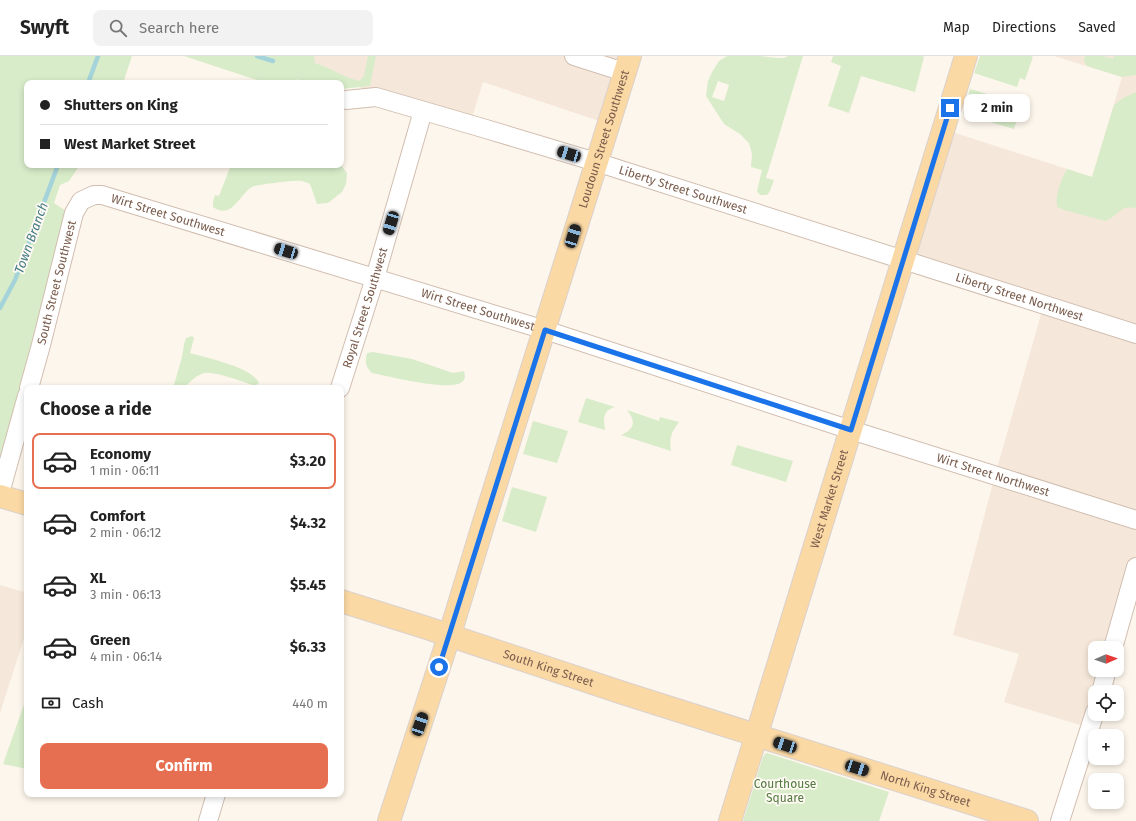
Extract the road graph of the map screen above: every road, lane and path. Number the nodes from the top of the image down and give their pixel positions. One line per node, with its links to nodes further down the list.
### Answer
1 (574, 56): 3 (street)
2 (966, 56): 8 (main road, West Market Street)
3 (627, 64): 6 (main road, Loudoun Street Southwest)
4 (346, 100): 5 (street, Liberty Street Southwest)
5 (423, 111): 6 (street, Liberty Street Southwest); 9 (street, Royal Street Southwest)
6 (596, 162): 8 (street, Liberty Street Southwest); 10 (main road, Loudoun Street Southwest)
7 (102, 195): 9 (street, Wirt Street Southwest); 12 (street, South Street Southwest)
8 (904, 259): 11 (street, Liberty Street Northwest); 15 (main road, West Market Street)
9 (374, 278): 10 (street, Wirt Street Southwest); 13 (street, Royal Street Southwest)
10 (545, 330): 15 (street, Wirt Street Southwest); 22 (main road, Loudoun Street Southwest)
11 (1136, 334)
12 (30, 385)
13 (341, 385)
14 (24, 407): 16 (street)
15 (851, 430): 19 (street, Wirt Street Northwest); 25 (main road, West Market Street)
16 (0, 493)
17 (0, 496): 18 (main road)
18 (24, 503)
19 (1136, 520)
20 (1136, 567): 23 (street)
21 (344, 602): 22 (main road, South King Street)
22 (450, 636): 25 (main road, South King Street); 28 (main road, Loudoun Street Southwest)
23 (1115, 641)
24 (1092, 721): 31 (street)
25 (756, 735): 29 (main road, West Market Street); 30 (main road, North King Street)
26 (215, 797): 27 (street)
27 (208, 821)
28 (389, 821)
29 (730, 821)
30 (1027, 821)
31 (1060, 821)

